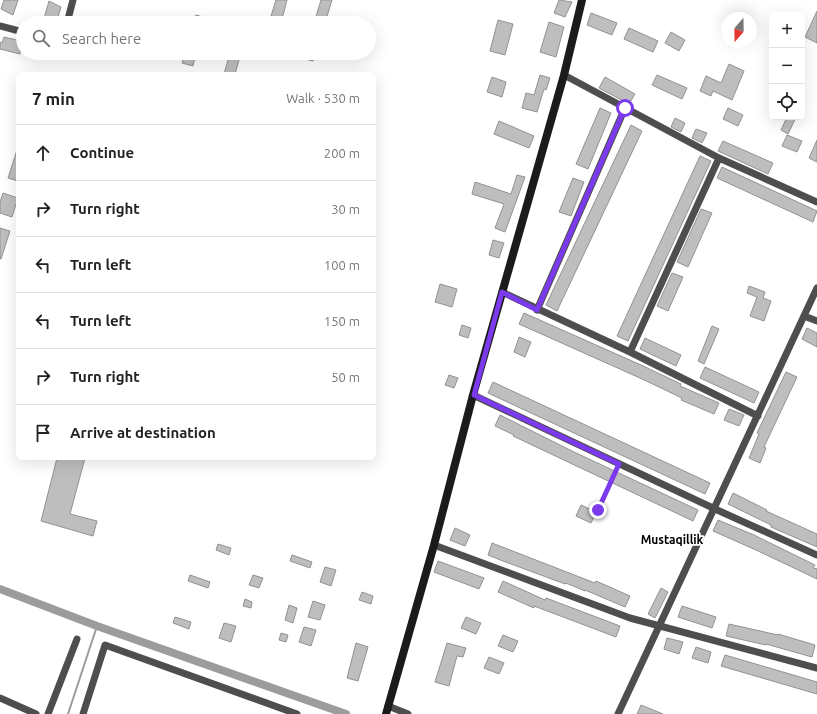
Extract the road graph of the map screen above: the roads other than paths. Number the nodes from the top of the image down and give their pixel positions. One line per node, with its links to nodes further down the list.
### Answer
1 (73, 0): 3 (street)
2 (582, 0): 6 (street)
3 (69, 16)
4 (0, 26): 5 (street)
5 (16, 30)
6 (564, 75): 7 (street); 11 (street)
7 (625, 108): 8 (street); 12 (street)
8 (719, 158): 9 (street); 15 (street)
9 (817, 202)
10 (817, 288): 13 (street)
11 (502, 292): 12 (street); 16 (street)
12 (537, 310): 15 (street)
13 (804, 316): 14 (street); 17 (street)
14 (817, 321)
15 (630, 352): 17 (street)
16 (474, 395): 18 (street); 19 (street)
17 (758, 416): 18 (street)
18 (715, 509): 20 (street); 21 (street)
19 (434, 546): 21 (street); 25 (street)
20 (817, 555)
21 (660, 626): 23 (street); 31 (street)
22 (77, 639): 27 (street)
23 (817, 668)
24 (0, 698): 26 (street)
25 (387, 711): 30 (street)
26 (36, 714)
27 (48, 714)
28 (83, 714): 29 (street)
29 (297, 714)
30 (408, 714)
31 (618, 714)

